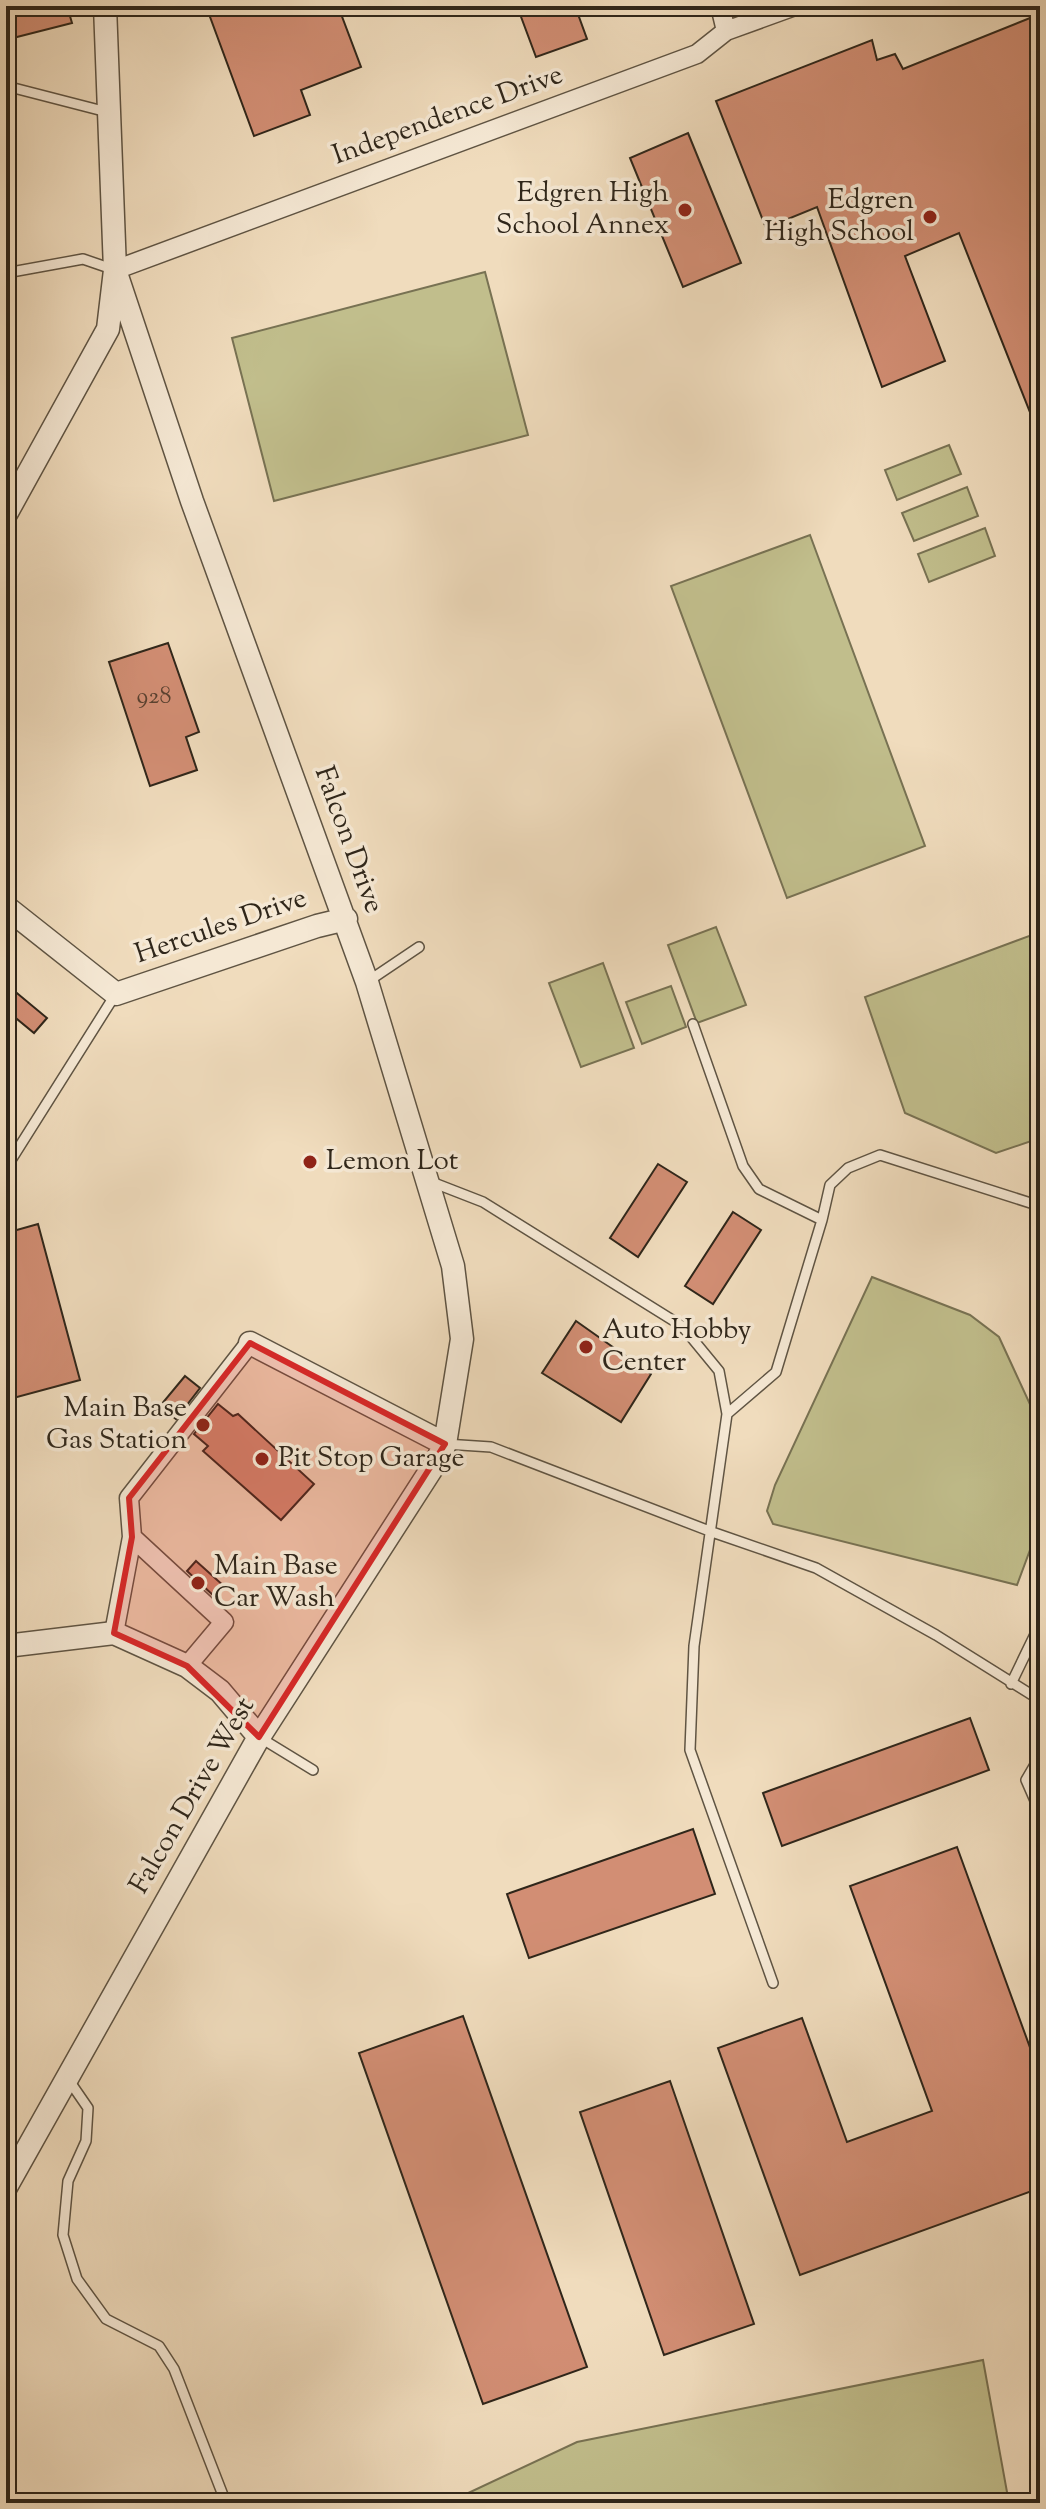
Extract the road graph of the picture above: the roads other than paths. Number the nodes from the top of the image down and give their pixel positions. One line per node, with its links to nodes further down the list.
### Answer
1 (105, 6): 6 (street)
2 (720, 6): 4 (street)
3 (795, 6): 4 (street, Independence Drive)
4 (726, 31): 7 (street, Independence Drive)
5 (6, 85): 6 (lane)
6 (110, 113): 7 (street)
7 (115, 270): 8 (lane); 9 (street); 11 (street, Falcon Drive)
8 (6, 273)
9 (6, 514)
10 (6, 907): 14 (street)
11 (346, 919): 13 (street, Falcon Drive); 14 (street, Hercules Drive)
12 (419, 947): 13 (lane)
13 (367, 982): 17 (street, Falcon Drive)
14 (116, 994): 16 (lane)
15 (693, 1024): 19 (lane)
16 (6, 1168)
17 (429, 1181): 21 (lane); 22 (street, Falcon Drive)
18 (1040, 1206): 19 (lane)
19 (822, 1220): 21 (lane)
20 (250, 1343): 22 (street); 24 (street)
21 (727, 1414): 23 (lane)
22 (445, 1444): 23 (lane); 31 (street, Falcon Drive West)
23 (712, 1532): 29 (lane); 35 (lane)
24 (132, 1537): 26 (street); 28 (street)
25 (1040, 1624): 29 (lane)
26 (114, 1633): 27 (street); 28 (street)
27 (6, 1646)
28 (187, 1666): 31 (street)
29 (1011, 1684): 30 (lane)
30 (1040, 1700)
31 (259, 1737): 33 (lane); 36 (street, Falcon Drive West)
32 (1040, 1756): 34 (lane)
33 (313, 1770)
34 (1040, 1812)
35 (773, 1983)
36 (67, 2077): 37 (street, Falcon Drive West); 38 (lane)
37 (6, 2187)
38 (226, 2503)

